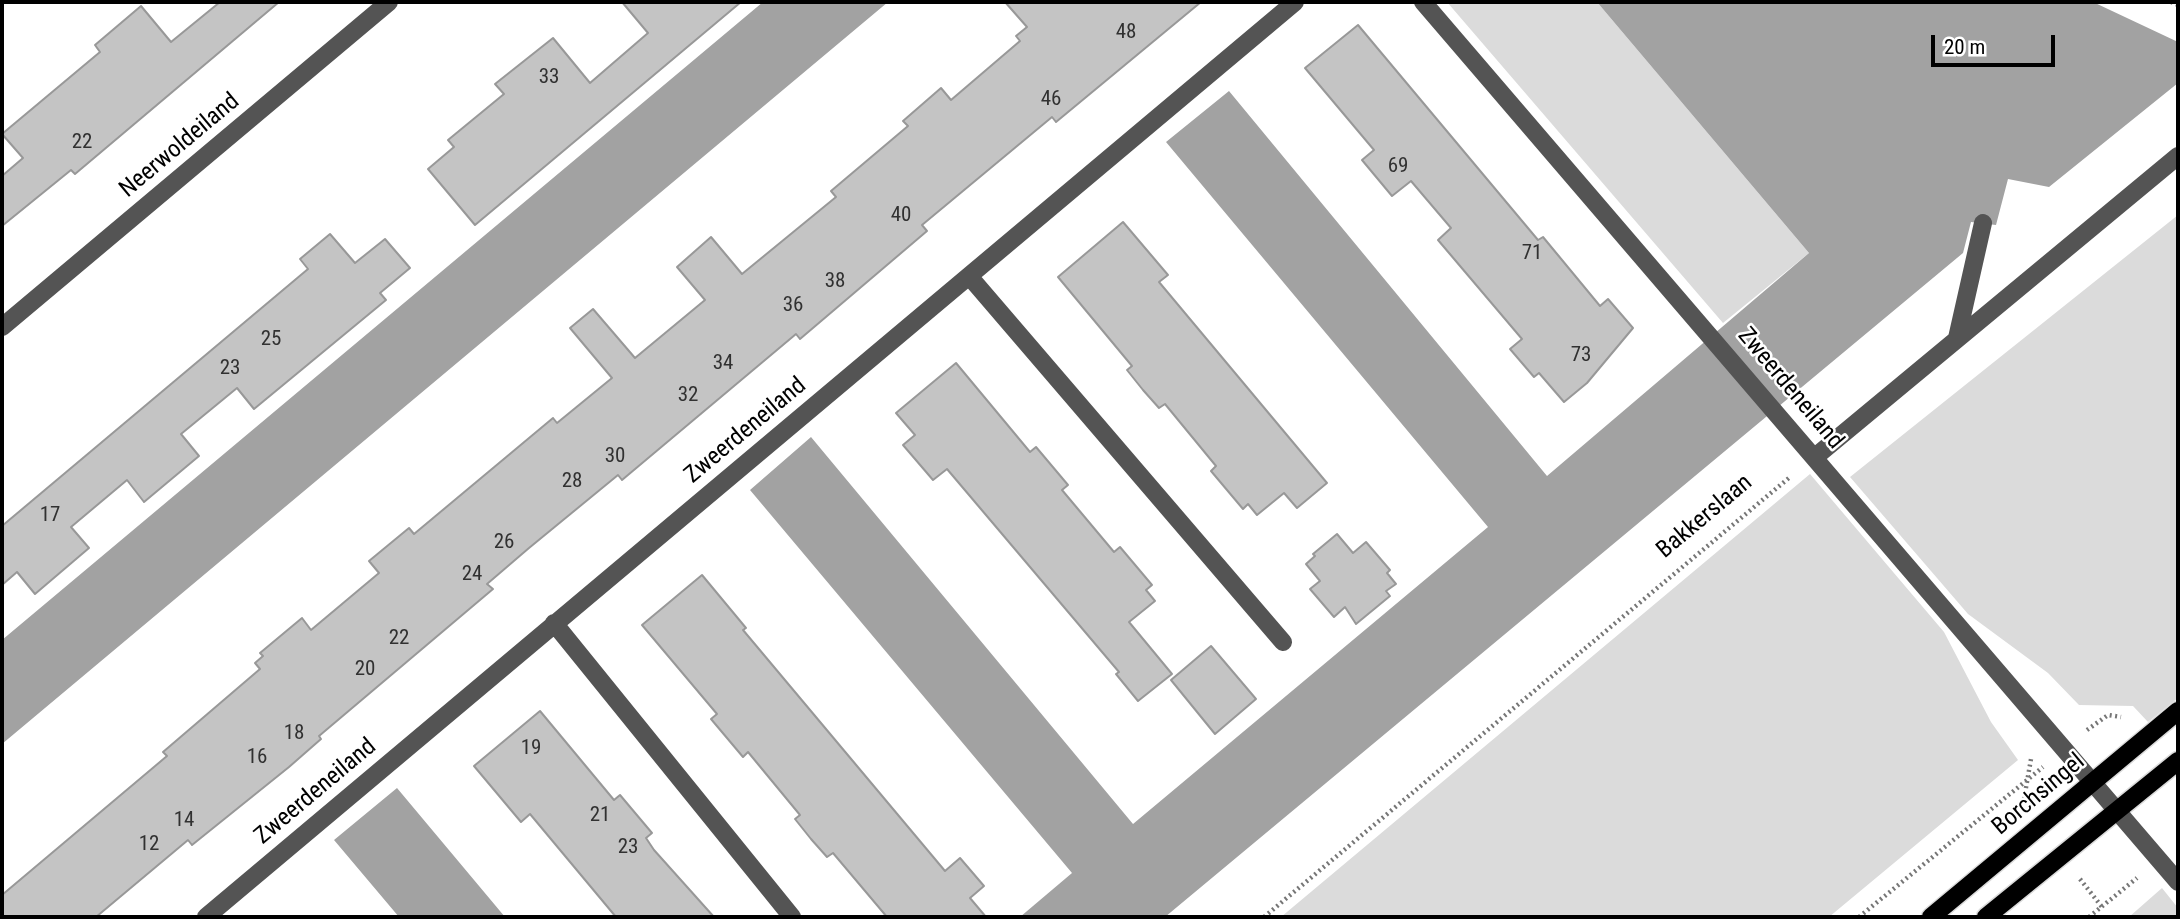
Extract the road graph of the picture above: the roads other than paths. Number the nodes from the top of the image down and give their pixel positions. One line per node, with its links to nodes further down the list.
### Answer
1 (389, 2): 7 (street, Neerwoldeiland)
2 (1296, 2): 6 (street, Zweerdeneiland)
3 (1423, 2): 9 (street, Zweerdeneiland)
4 (2178, 156): 8 (street)
5 (1983, 223): 8 (street)
6 (970, 275): 10 (street, Zweerdeneiland); 11 (street)
7 (2, 327)
8 (1957, 338): 9 (street)
9 (1815, 457): 14 (street, Zweerdeneiland)
10 (554, 623): 17 (street, Zweerdeneiland); 18 (street)
11 (1283, 642)
12 (2178, 711): 14 (main road, Borchsingel)
13 (2178, 761): 15 (main road)
14 (2093, 782): 15 (street, Zweerdeneiland); 19 (main road, Borchsingel)
15 (2116, 810): 16 (street, Zweerdeneiland); 20 (main road)
16 (2178, 882)
17 (206, 917)
18 (792, 917)
19 (1931, 917)
20 (1986, 917)

